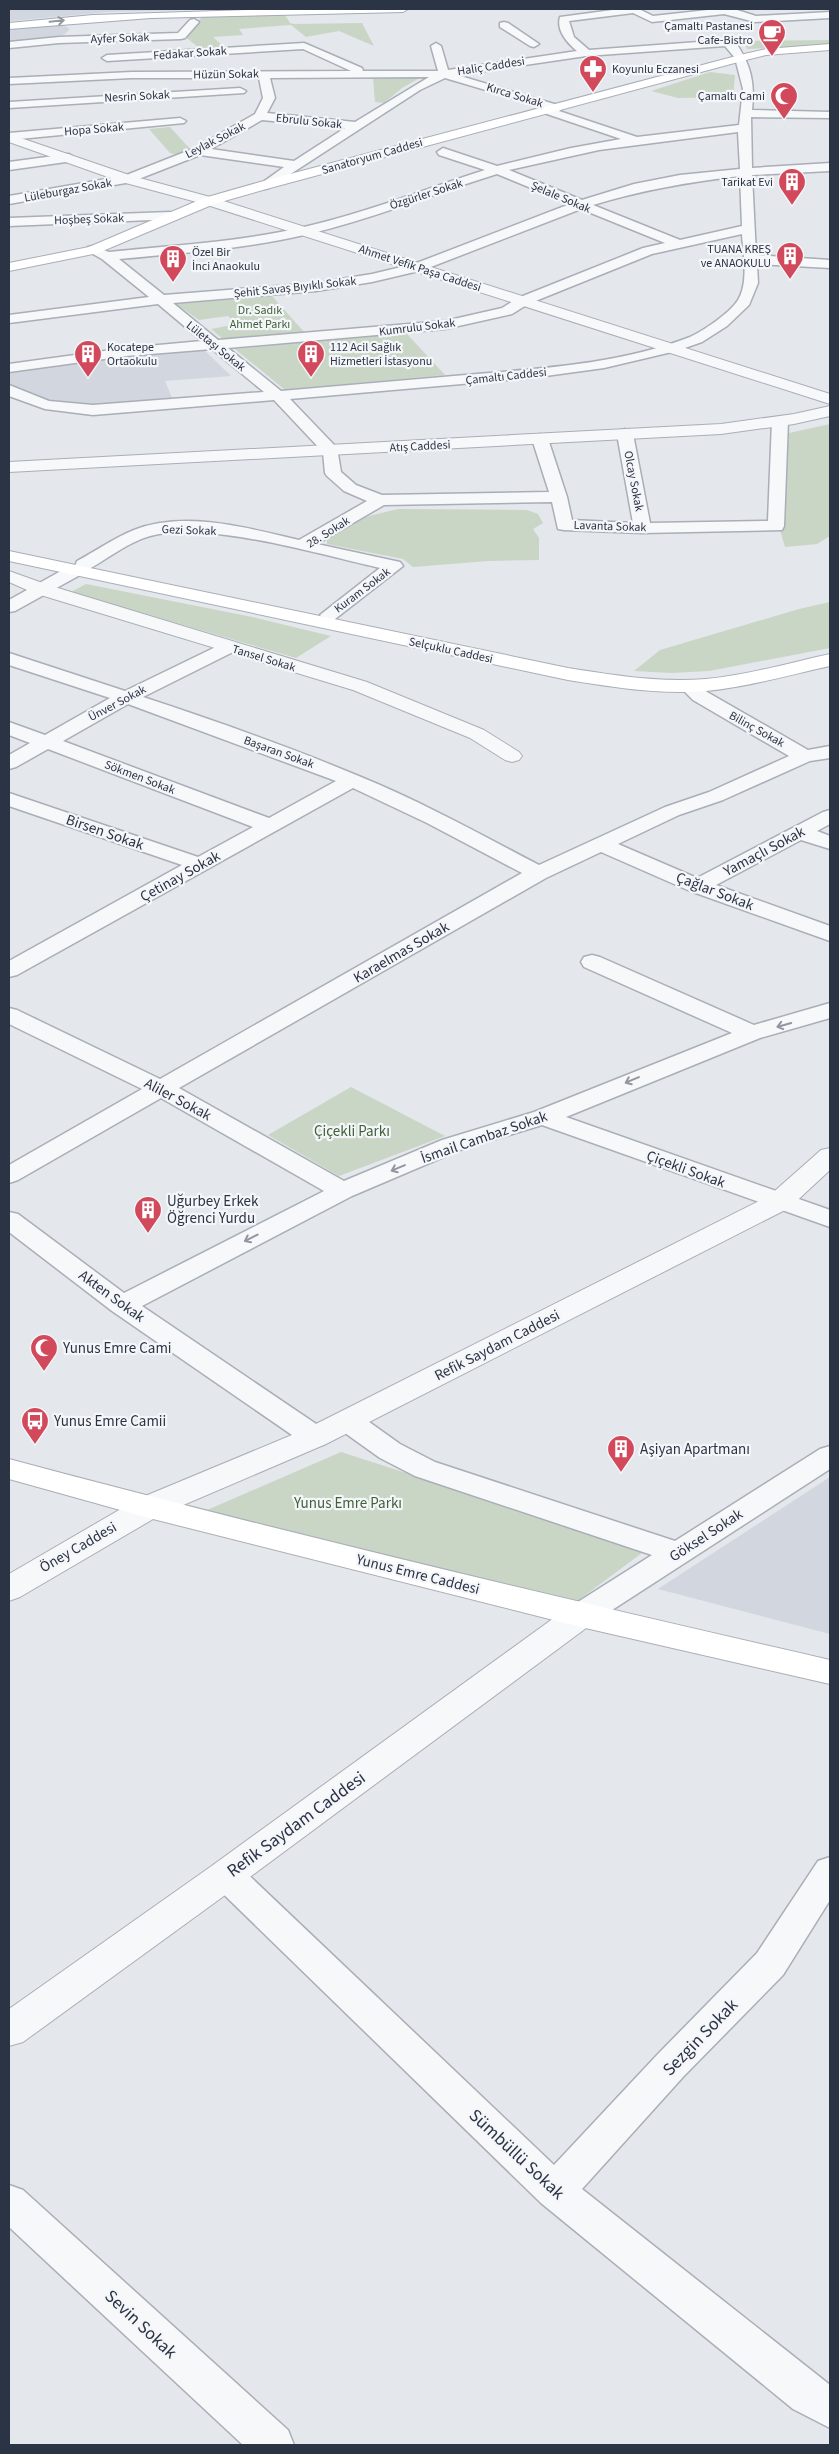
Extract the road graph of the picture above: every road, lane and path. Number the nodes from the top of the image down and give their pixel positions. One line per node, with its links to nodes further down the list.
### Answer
1 (388, 9): 3 (main road)
2 (403, 9): 3 (main road)
3 (376, 10): 7 (main road)
4 (697, 12): 6 (street); 8 (street)
5 (830, 15): 8 (street)
6 (581, 16): 12 (street); 22 (street)
7 (93, 18): 11 (main road, one-way to 7); 17 (street)
8 (761, 19): 13 (street)
9 (194, 22): 17 (street, Ayfer Sokak)
10 (504, 25): 14 (street)
11 (9, 26)
12 (598, 26)
13 (786, 31)
14 (520, 35): 16 (street); 18 (street)
15 (665, 35): 22 (street)
16 (508, 36)
17 (59, 40): 19 (street); 24 (street)
18 (534, 44): 21 (street); 22 (street)
19 (9, 45)
20 (436, 46): 32 (street)
21 (516, 46)
22 (586, 46): 25 (street, Haliç Caddesi); 27 (street, Haliç Caddesi)
23 (830, 47): 25 (main road, Sanatoryum Caddesi)
24 (9, 54)
25 (740, 58): 37 (main road, Sanatoryum Caddesi); 40 (street, Çamaltı Caddesi)
26 (99, 59): 30 (street, Fedakar Sokak)
27 (526, 60): 28 (street); 32 (street, Haliç Caddesi)
28 (487, 61)
29 (264, 73): 30 (street, Hüzün Sokak); 31 (street, Hüzün Sokak); 34 (street, Leylak Sokak)
30 (365, 73): 32 (street, Hüzün Sokak)
31 (132, 74): 33 (street, Hüzün Sokak); 35 (street)
32 (444, 74): 37 (street, Kırca Sokak); 41 (street, Haliç Caddesi)
33 (9, 81)
34 (266, 90): 35 (street, Nesrin Sokak); 39 (street, Leylak Sokak)
35 (154, 94): 36 (street, Nesrin Sokak); 42 (street, Hopa Sokak)
36 (9, 105)
37 (553, 109): 43 (street, Kırca Sokak); 53 (main road, Sanatoryum Caddesi)
38 (830, 115): 40 (street, Özgürler Sokak)
39 (260, 116): 41 (street, Ebrulu Sokak); 44 (street, Leylak Sokak)
40 (745, 120): 43 (street, Özgürler Sokak); 51 (street, Çamaltı Caddesi)
41 (358, 126): 47 (street, Haliç Caddesi)
42 (9, 138): 46 (street, Ahmet Vefik Paşa Caddesi)
43 (636, 140): 50 (street, Özgürler Sokak)
44 (201, 146): 47 (street); 52 (street, Leylak Sokak)
45 (443, 152): 50 (street, Şelale Sokak)
46 (69, 158): 48 (street); 52 (street, Ahmet Vefik Paşa Caddesi)
47 (295, 165): 53 (street, Haliç Caddesi)
48 (9, 166)
49 (830, 167): 51 (street, Şehit Savaş Bıyıklı Sokak)
50 (498, 170): 57 (street, Şelale Sokak); 62 (street, Özgürler Sokak)
51 (746, 172): 57 (street, Şehit Savaş Bıyıklı Sokak); 61 (street, Çamaltı Caddesi)
52 (127, 179): 54 (street, Lüleburgaz Sokak); 56 (street, Ahmet Vefik Paşa Caddesi)
53 (265, 185): 56 (main road, Sanatoryum Caddesi)
54 (78, 188): 55 (street, Lüleburgaz Sokak); 59 (street)
55 (9, 200)
56 (209, 201): 58 (main road, Sanatoryum Caddesi); 62 (street, Ahmet Vefik Paşa Caddesi)
57 (579, 205): 63 (street, Şelale Sokak); 68 (street, Şehit Savaş Bıyıklı Sokak)
58 (170, 216): 59 (street, Hoşbeş Sokak); 64 (main road, Sanatoryum Caddesi)
59 (92, 219): 60 (street, Hoşbeş Sokak)
60 (9, 222)
61 (750, 228): 63 (street, Kumrulu Sokak); 65 (street, Çamaltı Caddesi)
62 (304, 231): 64 (street, Özgürler Sokak); 68 (street, Ahmet Vefik Paşa Caddesi)
63 (678, 244): 70 (street, Kumrulu Sokak)
64 (100, 253): 67 (main road, Sanatoryum Caddesi); 69 (street, Lületaşı Sokak)
65 (748, 259): 66 (street); 73 (street, Çamaltı Caddesi)
66 (830, 264)
67 (9, 267)
68 (418, 267): 69 (street, Şehit Savaş Bıyıklı Sokak); 70 (street, Ahmet Vefik Paşa Caddesi)
69 (159, 300): 71 (street, Şehit Savaş Bıyıklı Sokak); 72 (street, Lületaşı Sokak)
70 (524, 301): 72 (street, Kumrulu Sokak); 73 (street, Ahmet Vefik Paşa Caddesi)
71 (9, 319)
72 (215, 344): 74 (street, Kumrulu Sokak); 76 (street, Lületaşı Sokak)
73 (671, 348): 76 (street, Çamaltı Caddesi); 77 (street, Ahmet Vefik Paşa Caddesi)
74 (9, 368)
75 (9, 390): 76 (street, Çamaltı Caddesi)
76 (278, 396): 82 (street, Lületaşı Sokak)
77 (830, 398)
78 (830, 411): 79 (street, Atış Caddesi)
79 (780, 421): 80 (street, Atış Caddesi); 86 (street, Lavanta Sokak)
80 (625, 434): 81 (street, Atış Caddesi); 86 (street, Olcay Sokak)
81 (540, 439): 82 (street, Atış Caddesi); 84 (street)
82 (330, 451): 83 (street, Atış Caddesi); 85 (street)
83 (9, 467)
84 (559, 497): 85 (street); 86 (street, Lavanta Sokak)
85 (380, 500): 87 (street, 28. Sokak)
86 (642, 528)
87 (302, 546): 90 (street, 28. Sokak); 91 (street, Gezi Sokak)
88 (9, 548): 91 (main road, Selçuklu Caddesi)
89 (9, 556): 91 (main road, Selçuklu Caddesi)
90 (394, 566): 95 (street, Kuram Sokak)
91 (79, 568): 93 (street, Gezi Sokak); 95 (main road, Selçuklu Caddesi); 100 (main road, Selçuklu Caddesi)
92 (9, 576): 93 (street, Tansel Sokak)
93 (41, 589): 94 (street, Gezi Sokak); 96 (street, Tansel Sokak)
94 (9, 607)
95 (329, 615): 97 (main road, Selçuklu Caddesi)
96 (228, 647): 101 (street, Ünver Sokak); 105 (street, Tansel Sokak)
97 (830, 648)
98 (9, 659): 101 (street, Başaran Sokak)
99 (830, 660): 100 (main road, Selçuklu Caddesi)
100 (689, 686): 106 (street, Bilinç Sokak)
101 (127, 697): 103 (street, Ünver Sokak); 108 (street, Başaran Sokak)
102 (9, 728): 103 (street, Sökmen Sokak)
103 (47, 742): 107 (street, Ünver Sokak); 111 (street, Sökmen Sokak)
104 (830, 752): 106 (street)
105 (512, 756)
106 (805, 756): 114 (street, Karaelmas Sokak)
107 (9, 763)
108 (351, 780): 111 (street, Çetinay Sokak); 116 (street, Başaran Sokak)
109 (9, 799): 115 (street, Birsen Sokak)
110 (830, 816): 112 (street, Yamaçlı Sokak)
111 (271, 826): 115 (street, Çetinay Sokak)
112 (800, 832): 113 (street); 117 (street, Yamaçlı Sokak)
113 (830, 843)
114 (601, 844): 116 (street, Karaelmas Sokak); 117 (street, Çağlar Sokak)
115 (202, 865): 120 (street, Çetinay Sokak)
116 (538, 873): 124 (street, Karaelmas Sokak)
117 (698, 886): 118 (street, Çağlar Sokak)
118 (830, 934)
119 (592, 962): 123 (street)
120 (9, 970)
121 (830, 1010): 123 (street, İsmail Cambaz Sokak, one-way to 123)
122 (9, 1015): 124 (street, Aliler Sokak)
123 (752, 1033): 125 (street, İsmail Cambaz Sokak, one-way to 125)
124 (162, 1089): 127 (street, Karaelmas Sokak); 128 (street, Aliler Sokak)
125 (542, 1117): 128 (street, İsmail Cambaz Sokak, one-way to 128); 129 (street, Çiçekli Sokak)
126 (830, 1156): 129 (street, Refik Saydam Caddesi)
127 (9, 1175)
128 (343, 1190): 132 (street, İsmail Cambaz Sokak, one-way to 132)
129 (778, 1202): 130 (street, Çiçekli Sokak); 133 (street, Refik Saydam Caddesi)
130 (830, 1219)
131 (9, 1220): 132 (street, Akten Sokak)
132 (122, 1305): 134 (street, Akten Sokak)
133 (348, 1421): 134 (street, Refik Saydam Caddesi); 138 (street)
134 (315, 1437): 137 (street, Refik Saydam Caddesi)
135 (830, 1456): 138 (street, Göksel Sokak)
136 (9, 1469): 137 (main road, Yunus Emre Caddesi)
137 (149, 1507): 139 (street, Öney Caddesi); 140 (main road, Yunus Emre Caddesi)
138 (679, 1553): 140 (street, Göksel Sokak)
139 (9, 1589)
140 (581, 1615): 141 (main road, Yunus Emre Caddesi); 143 (street, Refik Saydam Caddesi)
141 (830, 1672)
142 (830, 1871): 145 (street, Sezgin Sokak)
143 (226, 1876): 144 (street, Refik Saydam Caddesi); 145 (street, Sümbüllü Sokak)
144 (9, 2030)
145 (555, 2191): 147 (street, Sümbüllü Sokak)
146 (9, 2202): 148 (street, Sevin Sokak)
147 (830, 2408)
148 (272, 2445)

